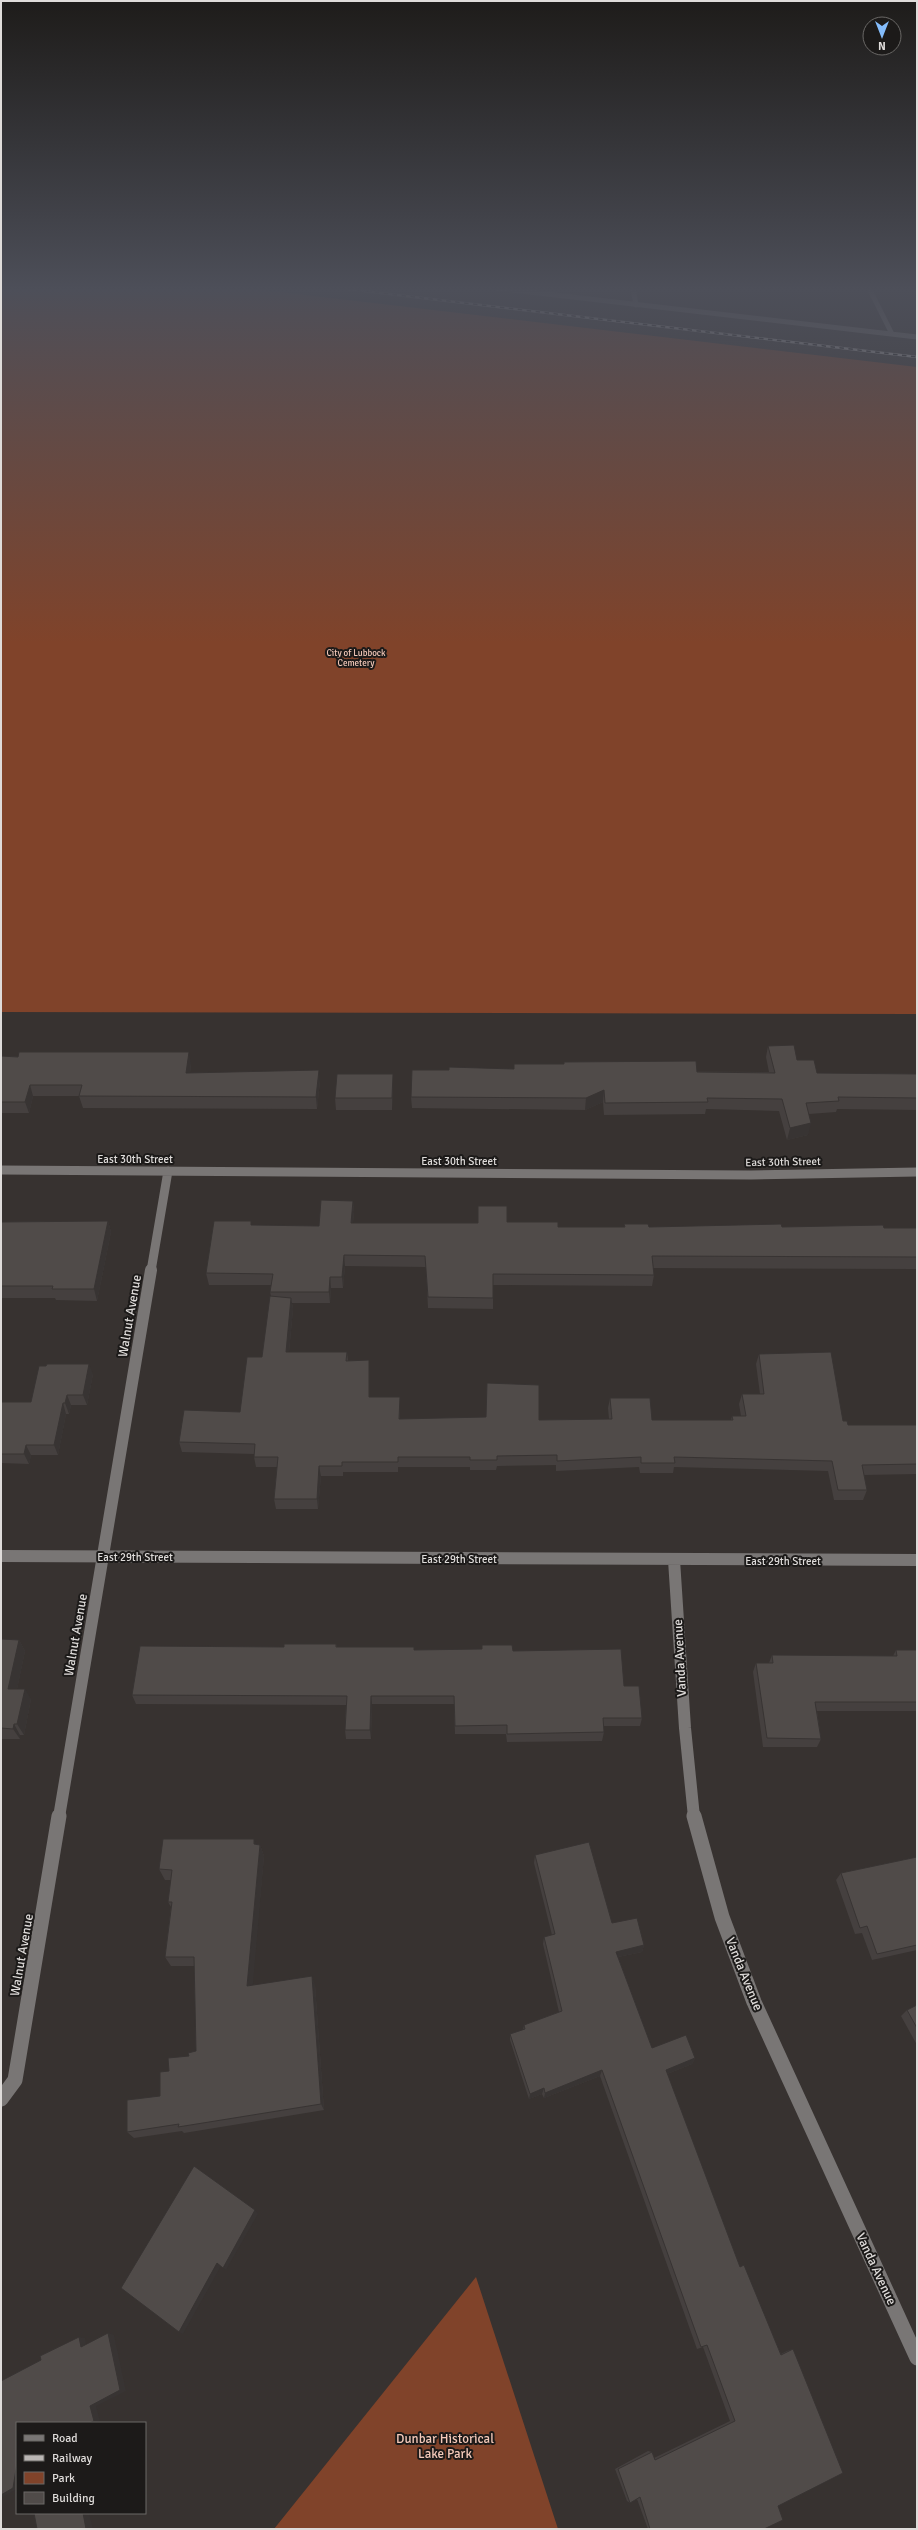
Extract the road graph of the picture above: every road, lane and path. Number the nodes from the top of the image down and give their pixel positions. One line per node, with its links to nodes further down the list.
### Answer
1 (1, 1170): 2 (street, East 30th Street)
2 (168, 1171): 3 (street, East 30th Street); 5 (street, Walnut Avenue)
3 (917, 1172)
4 (1, 1556): 5 (street, East 29th Street)
5 (103, 1557): 6 (street, East 29th Street); 8 (street, Walnut Avenue)
6 (674, 1560): 7 (street, East 29th Street); 9 (street, Vanda Avenue)
7 (917, 1560)
8 (1, 2099)
9 (917, 2358)

